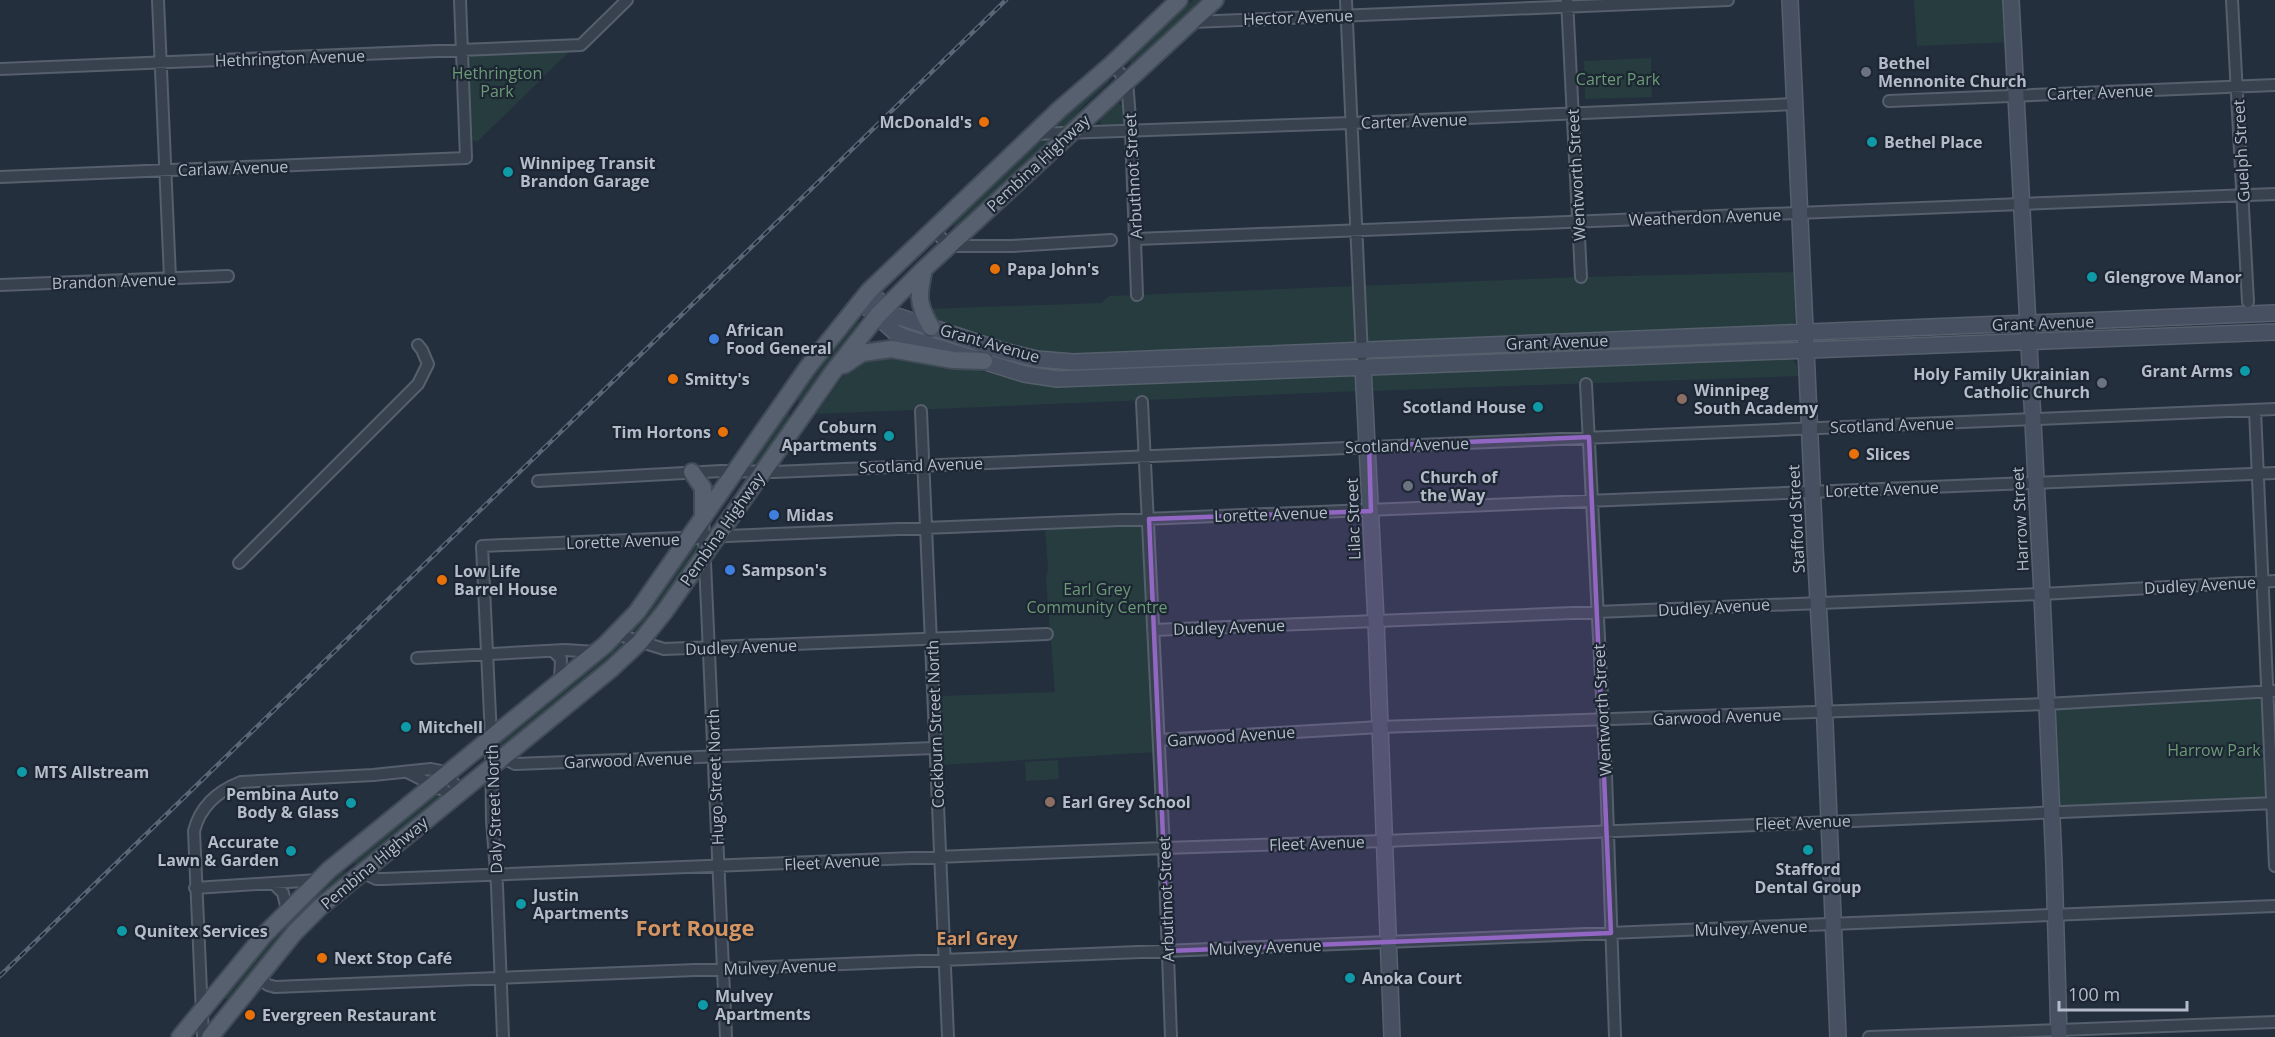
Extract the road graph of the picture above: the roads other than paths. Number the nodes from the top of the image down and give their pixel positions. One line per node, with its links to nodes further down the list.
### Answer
1 (158, 0): 15 (street)
2 (460, 0): 14 (street)
3 (627, 0): 14 (street, Hethrington Avenue)
4 (1179, 0): 16 (main road, Pembina Highway)
5 (1215, 0): 13 (main road, Pembina Highway)
6 (1346, 0): 12 (street, Lilac Street)
7 (1728, 0): 11 (street, Hector Avenue)
8 (1790, 0): 23 (main road, Stafford Street)
9 (2011, 0): 21 (main road, Harrow Street)
10 (2232, 0): 20 (street, Guelph Street)
11 (1567, 3): 12 (street, Hector Avenue); 24 (street, Wentworth Street)
12 (1347, 15): 13 (street, Hector Avenue); 25 (street, Lilac Street)
13 (1192, 22): 18 (main road, Pembina Highway)
14 (462, 51): 15 (street, Hethrington Avenue); 29 (street, Carlaw Avenue)
15 (161, 64): 17 (street, Hethrington Avenue); 29 (street)
16 (1112, 64): 18 (street); 28 (main road, Pembina Highway)
17 (0, 69)
18 (1127, 81): 26 (street, Arbuthnot Street); 27 (main road, Pembina Highway)
19 (2275, 86): 20 (street, Carter Avenue)
20 (2237, 87): 21 (street, Carter Avenue); 32 (street, Guelph Street)
21 (2016, 96): 22 (street, Carter Avenue); 33 (main road, Harrow Street)
22 (1889, 101)
23 (1795, 104): 24 (street, Carter Avenue); 34 (main road, Stafford Street)
24 (1573, 114): 25 (street, Carter Avenue); 35 (street, Wentworth Street)
25 (1351, 123): 26 (street, Carter Avenue); 37 (street, Lilac Street)
26 (1131, 131): 27 (street, Carter Avenue); 38 (street, Arbuthnot Street)
27 (1070, 133): 28 (street, Carter Avenue); 40 (main road, Pembina Highway)
28 (1034, 134): 36 (main road, Pembina Highway)
29 (165, 171): 30 (street, Carlaw Avenue); 44 (street)
30 (0, 177)
31 (2275, 194): 32 (street, Weatherdon Avenue)
32 (2243, 195): 33 (street, Weatherdon Avenue); 48 (street, Guelph Street)
33 (2021, 204): 34 (street, Weatherdon Avenue); 51 (main road, Harrow Street)
34 (1800, 213): 35 (street, Weatherdon Avenue); 54 (main road, Stafford Street)
35 (1579, 223): 37 (street, Weatherdon Avenue); 43 (street, Wentworth Street)
36 (933, 229): 40 (street); 47 (main road, Pembina Highway)
37 (1357, 231): 38 (street, Weatherdon Avenue); 57 (street, Lilac Street)
38 (1136, 239): 46 (street, Arbuthnot Street)
39 (1111, 240): 40 (street)
40 (949, 246): 41 (main road, Pembina Highway)
41 (924, 269): 49 (main road, Pembina Highway); 52 (main road)
42 (228, 276): 44 (street, Brandon Avenue)
43 (1581, 277)
44 (170, 278): 45 (street, Brandon Avenue)
45 (0, 285)
46 (1137, 295)
47 (864, 296): 49 (main road, Grant Avenue); 63 (main road, Pembina Highway)
48 (2248, 302)
49 (882, 312): 52 (main road, Grant Avenue); 59 (main road, Grant Avenue); 61 (main road, Pembina Highway)
50 (2275, 314): 51 (main road, Grant Avenue)
51 (2027, 325): 54 (main road, Grant Avenue); 55 (main road, Harrow Street)
52 (931, 327): 57 (main road, Grant Avenue)
53 (2275, 332): 55 (main road, Grant Avenue)
54 (1805, 334): 57 (main road, Grant Avenue); 58 (main road, Stafford Street)
55 (2028, 342): 58 (main road, Grant Avenue); 68 (main road, Harrow Street)
56 (418, 345): 90 (street)
57 (1362, 350): 60 (street, Lilac Street)
58 (1806, 351): 60 (main road, Grant Avenue); 69 (main road, Stafford Street)
59 (984, 362): 60 (main road, Grant Avenue); 61 (main road)
60 (1363, 367): 72 (main road, Lilac Street)
61 (833, 372): 70 (main road, Pembina Highway)
62 (1586, 384): 71 (street, Wentworth Street)
63 (790, 394): 70 (main road); 75 (main road, Pembina Highway)
64 (1142, 402): 73 (street, Arbuthnot Street)
65 (2275, 409): 66 (street, Scotland Avenue)
66 (2255, 410): 68 (street, Scotland Avenue); 79 (street)
67 (921, 411): 74 (street, Cockburn Street North)
68 (2033, 419): 69 (street, Scotland Avenue); 81 (main road, Harrow Street)
69 (1810, 428): 71 (street, Scotland Avenue); 82 (main road, Stafford Street)
70 (790, 433): 77 (main road, Pembina Highway)
71 (1589, 437): 72 (street, Scotland Avenue); 83 (street, Wentworth Street)
72 (1369, 446): 73 (street, Scotland Avenue); 84 (main road, Lilac Street)
73 (1145, 455): 74 (street, Scotland Avenue); 86 (street, Arbuthnot Street)
74 (924, 466): 77 (street, Scotland Avenue); 87 (street, Cockburn Street North)
75 (736, 471): 76 (street, Scotland Avenue); 77 (street, Scotland Avenue); 85 (main road, Pembina Highway)
76 (692, 472): 80 (street, Scotland Avenue); 85 (main road)
77 (762, 472): 88 (main road, Pembina Highway)
78 (2275, 473): 79 (street, Lorette Avenue)
79 (2258, 474): 81 (street, Lorette Avenue); 91 (street)
80 (538, 481)
81 (2037, 483): 82 (street, Lorette Avenue); 92 (main road, Harrow Street)
82 (1813, 492): 83 (street, Lorette Avenue); 93 (main road, Stafford Street)
83 (1592, 502): 84 (street, Lorette Avenue); 94 (street, Wentworth Street)
84 (1371, 511): 86 (street, Lorette Avenue); 95 (main road, Lilac Street)
85 (703, 517): 88 (main road, Pembina Highway)
86 (1149, 519): 87 (street, Lorette Avenue); 96 (street, Arbuthnot Street)
87 (926, 529): 88 (street, Lorette Avenue); 99 (street, Cockburn Street North)
88 (703, 542): 89 (street, Lorette Avenue); 97 (main road, Pembina Highway); 100 (main road, Pembina Highway); 101 (street, Hugo Street North)
89 (482, 546): 104 (street, Daly Street North)
90 (239, 562)
91 (2269, 581): 92 (street, Dudley Avenue); 107 (street)
92 (2042, 594): 93 (street, Dudley Avenue); 108 (main road, Harrow Street)
93 (1819, 602): 94 (street, Dudley Avenue); 109 (main road, Stafford Street)
94 (1597, 612): 95 (street, Dudley Avenue); 110 (street, Wentworth Street)
95 (1376, 621): 96 (street, Dudley Avenue); 111 (main road, Lilac Street)
96 (1154, 630): 113 (street, Arbuthnot Street)
97 (616, 634): 100 (street, Dudley Avenue); 103 (main road, Pembina Highway)
98 (1047, 634): 99 (street, Dudley Avenue)
99 (931, 639): 101 (street, Dudley Avenue); 114 (street, Cockburn Street North)
100 (640, 642): 101 (street, Dudley Avenue); 116 (main road, Pembina Highway)
101 (709, 648): 115 (street, Hugo Street North)
102 (554, 652): 103 (street); 104 (street); 106 (street)
103 (596, 652): 106 (main road, Pembina Highway)
104 (488, 656): 105 (street); 112 (street, Daly Street North)
105 (417, 658)
106 (560, 681): 112 (main road, Pembina Highway)
107 (2272, 692): 108 (street, Garwood Avenue); 120 (street)
108 (2046, 704): 109 (street, Garwood Avenue); 121 (main road, Harrow Street)
109 (1825, 713): 110 (street, Garwood Avenue); 122 (main road, Stafford Street)
110 (1602, 721): 111 (street, Garwood Avenue); 123 (street, Wentworth Street)
111 (1380, 727): 113 (street, Garwood Avenue); 124 (main road, Lilac Street)
112 (491, 737): 116 (street, Daly Street North); 118 (main road, Pembina Highway)
113 (1159, 740): 125 (street, Arbuthnot Street)
114 (935, 748): 115 (street, Garwood Avenue); 126 (street, Cockburn Street North)
115 (714, 757): 116 (street, Garwood Avenue); 128 (street, Hugo Street North)
116 (497, 763): 119 (main road, Pembina Highway); 130 (street, Daly Street North)
117 (406, 772): 118 (street); 118 (street); 133 (street)
118 (440, 780): 119 (street); 119 (street); 131 (main road, Pembina Highway)
119 (458, 794): 129 (main road, Pembina Highway)
120 (2274, 803): 121 (street, Fleet Avenue); 127 (street)
121 (2050, 812): 122 (street, Fleet Avenue); 136 (main road, Harrow Street)
122 (1829, 821): 123 (street, Fleet Avenue); 137 (main road, Stafford Street)
123 (1606, 830): 124 (street, Fleet Avenue); 138 (street, Wentworth Street)
124 (1384, 841): 125 (street, Fleet Avenue); 139 (main road, Lilac Street)
125 (1164, 848): 126 (street, Fleet Avenue); 140 (street, Arbuthnot Street)
126 (940, 857): 128 (street, Fleet Avenue); 141 (street, Cockburn Street North)
127 (2275, 866)
128 (719, 867): 130 (street, Fleet Avenue); 142 (street, Hugo Street North)
129 (361, 872): 130 (street, Fleet Avenue); 131 (main road); 143 (main road, Pembina Highway)
130 (496, 874): 144 (street, Daly Street North)
131 (324, 875): 132 (street); 135 (main road, Pembina Highway)
132 (273, 883): 133 (street); 135 (street)
133 (195, 888): 145 (street)
134 (2275, 906): 136 (street, Mulvey Avenue)
135 (287, 910): 145 (main road, Pembina Highway)
136 (2055, 915): 137 (street, Mulvey Avenue); 148 (main road, Harrow Street)
137 (1833, 924): 138 (street, Mulvey Avenue); 158 (main road, Stafford Street)
138 (1611, 933): 139 (street, Mulvey Avenue); 157 (street, Wentworth Street)
139 (1388, 942): 140 (street, Mulvey Avenue); 156 (main road, Lilac Street)
140 (1168, 951): 141 (street, Mulvey Avenue); 155 (street, Arbuthnot Street)
141 (945, 960): 142 (street, Mulvey Avenue); 154 (street, Cockburn Street North)
142 (723, 969): 144 (street, Mulvey Avenue); 153 (street, Hugo Street North)
143 (258, 978): 144 (street, Mulvey Avenue); 146 (main road, Pembina Highway)
144 (502, 978): 152 (street, Daly Street North)
145 (206, 999): 146 (street); 149 (main road, Pembina Highway); 150 (street)
146 (233, 1009): 151 (main road, Pembina Highway)
147 (2275, 1022): 148 (street)
148 (2059, 1034): 159 (street)
149 (180, 1037)
150 (203, 1037)
151 (210, 1037)
152 (503, 1037)
153 (726, 1037)
154 (948, 1037)
155 (1171, 1037)
156 (1392, 1037)
157 (1615, 1037)
158 (1838, 1037)
159 (1869, 1037)

